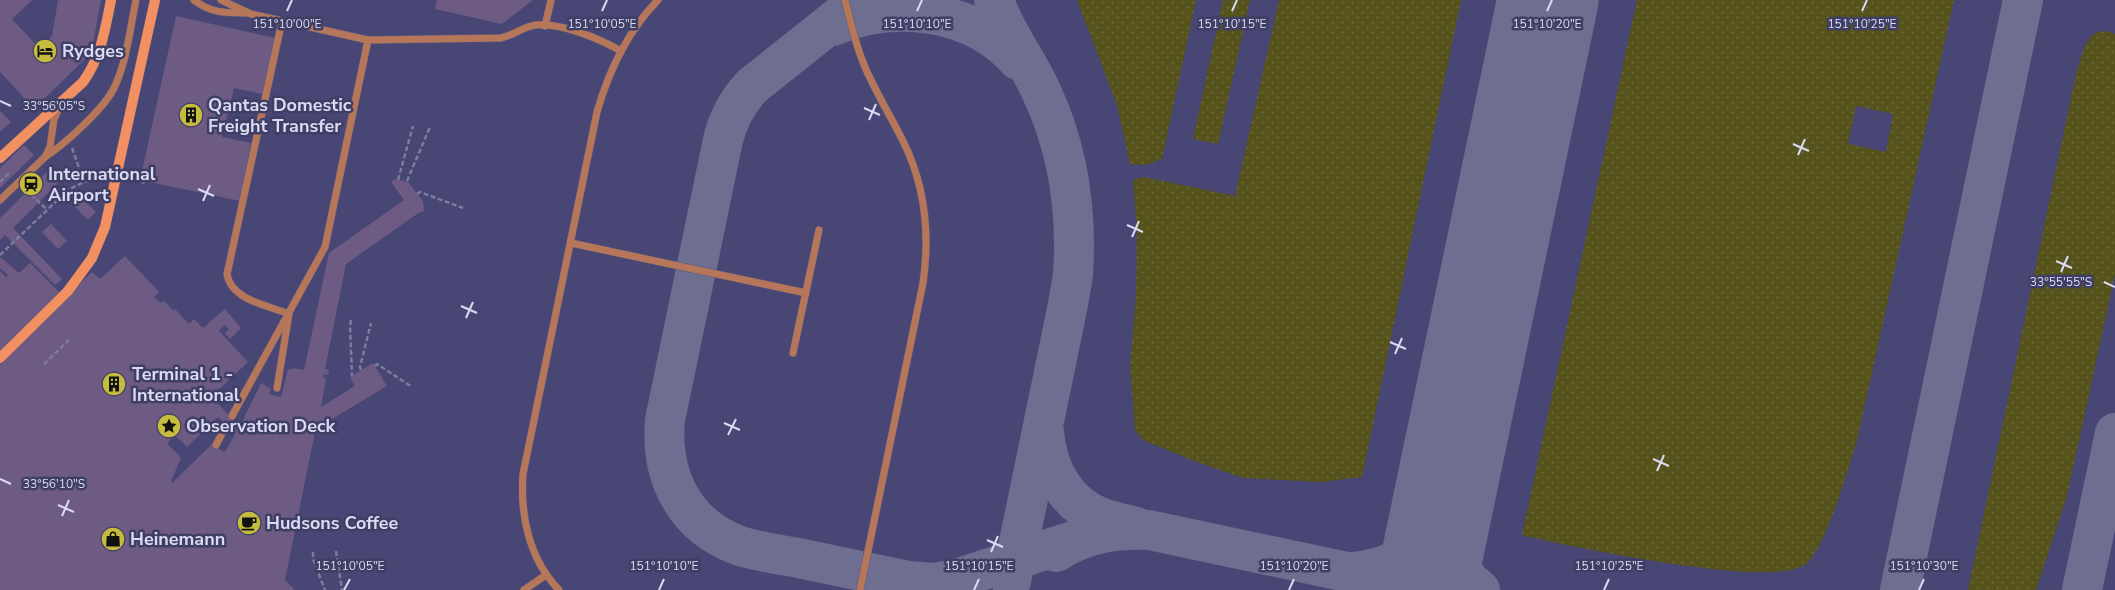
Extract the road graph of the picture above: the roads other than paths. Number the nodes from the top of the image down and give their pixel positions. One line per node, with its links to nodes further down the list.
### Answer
1 (111, 0): 14 (street)
2 (136, 0): 15 (lane)
3 (155, 0): 23 (street, bridge)
4 (194, 0): 9 (lane)
5 (221, 0): 9 (lane)
6 (551, 0): 11 (lane)
7 (658, 0): 13 (lane)
8 (845, 0): 31 (lane)
9 (251, 14): 10 (lane)
10 (282, 21): 12 (lane); 21 (lane)
11 (545, 26): 12 (lane); 13 (lane)
12 (368, 40): 21 (lane)
13 (621, 51): 19 (lane)
14 (62, 103): 15 (lane); 16 (street)
15 (45, 157): 17 (lane)
16 (0, 158)
17 (0, 200)
18 (819, 230): 20 (lane)
19 (570, 243): 20 (lane); 28 (lane)
20 (806, 293): 22 (lane)
21 (289, 314): 24 (lane); 25 (lane)
22 (794, 353)
23 (0, 358)
24 (277, 388)
25 (232, 416)
26 (226, 426): 27 (lane)
27 (216, 445)
28 (546, 575): 29 (lane); 30 (lane)
29 (524, 590)
30 (559, 590)
31 (860, 590)

